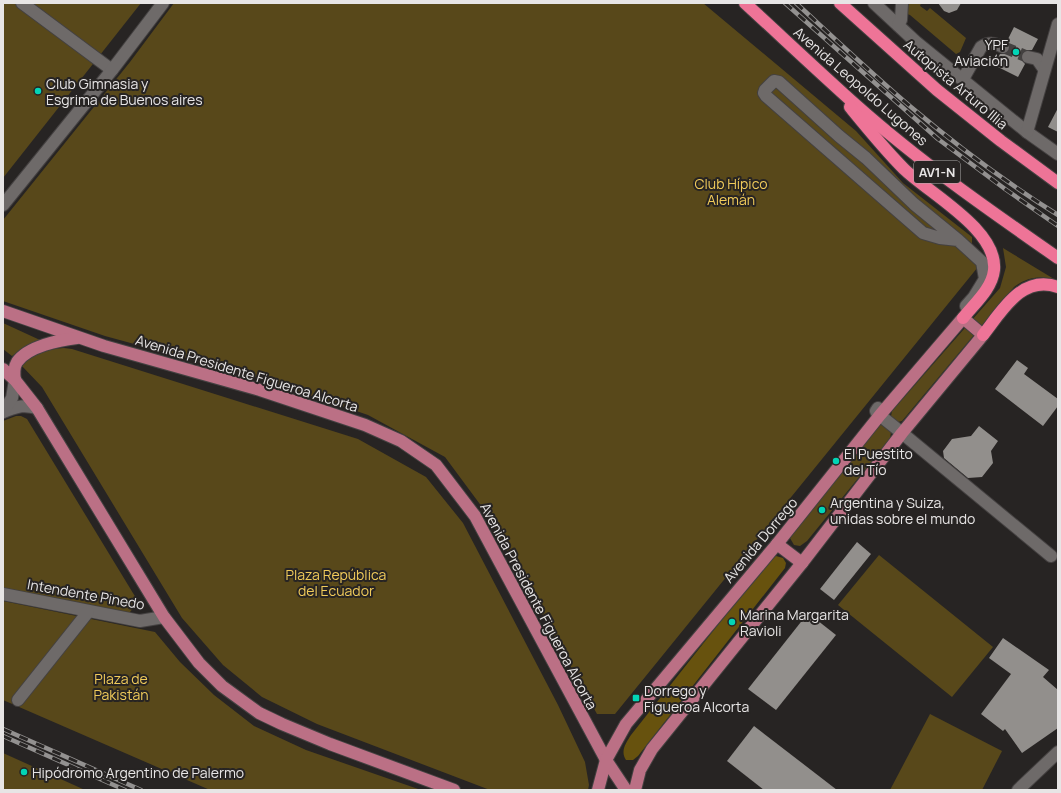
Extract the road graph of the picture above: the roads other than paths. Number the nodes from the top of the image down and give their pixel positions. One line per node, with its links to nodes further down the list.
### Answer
1 (22, 3): 12 (street)
2 (163, 3): 12 (street)
3 (745, 3): 13 (highway, Avenida Leopoldo Lugones / AV1-N)
4 (840, 3): 17 (highway, Autopista Arturo Illia)
5 (902, 3): 8 (street)
6 (876, 4): 8 (street)
7 (1058, 24): 11 (street)
8 (898, 25): 14 (street)
9 (1004, 47): 14 (street)
10 (1028, 57): 11 (street)
11 (1044, 69): 15 (street)
12 (112, 70): 18 (street)
13 (824, 75): 20 (highway, Avenida Leopoldo Lugones / AV1-N); 23 (highway)
14 (963, 79): 15 (street)
15 (1027, 132): 16 (street)
16 (1058, 154)
17 (1058, 183)
18 (3, 205)
19 (958, 240): 19 (street); 30 (street)
20 (1058, 258)
21 (1058, 288): 24 (highway)
22 (3, 311): 25 (main road, Avenida Presidente Figueroa Alcorta)
23 (963, 318): 24 (main road); 30 (main road, Avenida Dorrego)
24 (983, 335): 31 (main road)
25 (80, 338): 27 (main road); 40 (main road, Avenida Presidente Figueroa Alcorta)
26 (3, 369): 27 (main road)
27 (15, 380): 28 (main road); 29 (street)
28 (37, 408): 29 (street); 37 (main road)
29 (3, 412)
30 (880, 415): 31 (street); 32 (main road, Avenida Dorrego)
31 (902, 433): 33 (street); 34 (main road)
32 (777, 544): 34 (main road); 40 (main road, Avenida Dorrego)
33 (1051, 556)
34 (802, 562): 44 (main road)
35 (3, 594): 36 (street, Intendente Pinedo)
36 (88, 612): 37 (street, Intendente Pinedo); 38 (street)
37 (164, 617): 41 (main road)
38 (18, 700)
39 (1058, 752): 45 (street)
40 (606, 760): 42 (main road, Avenida Dorrego); 43 (main road, Avenida Presidente Figueroa Alcorta)
41 (454, 790)
42 (598, 790)
43 (626, 790)
44 (635, 790)
45 (1018, 790)

